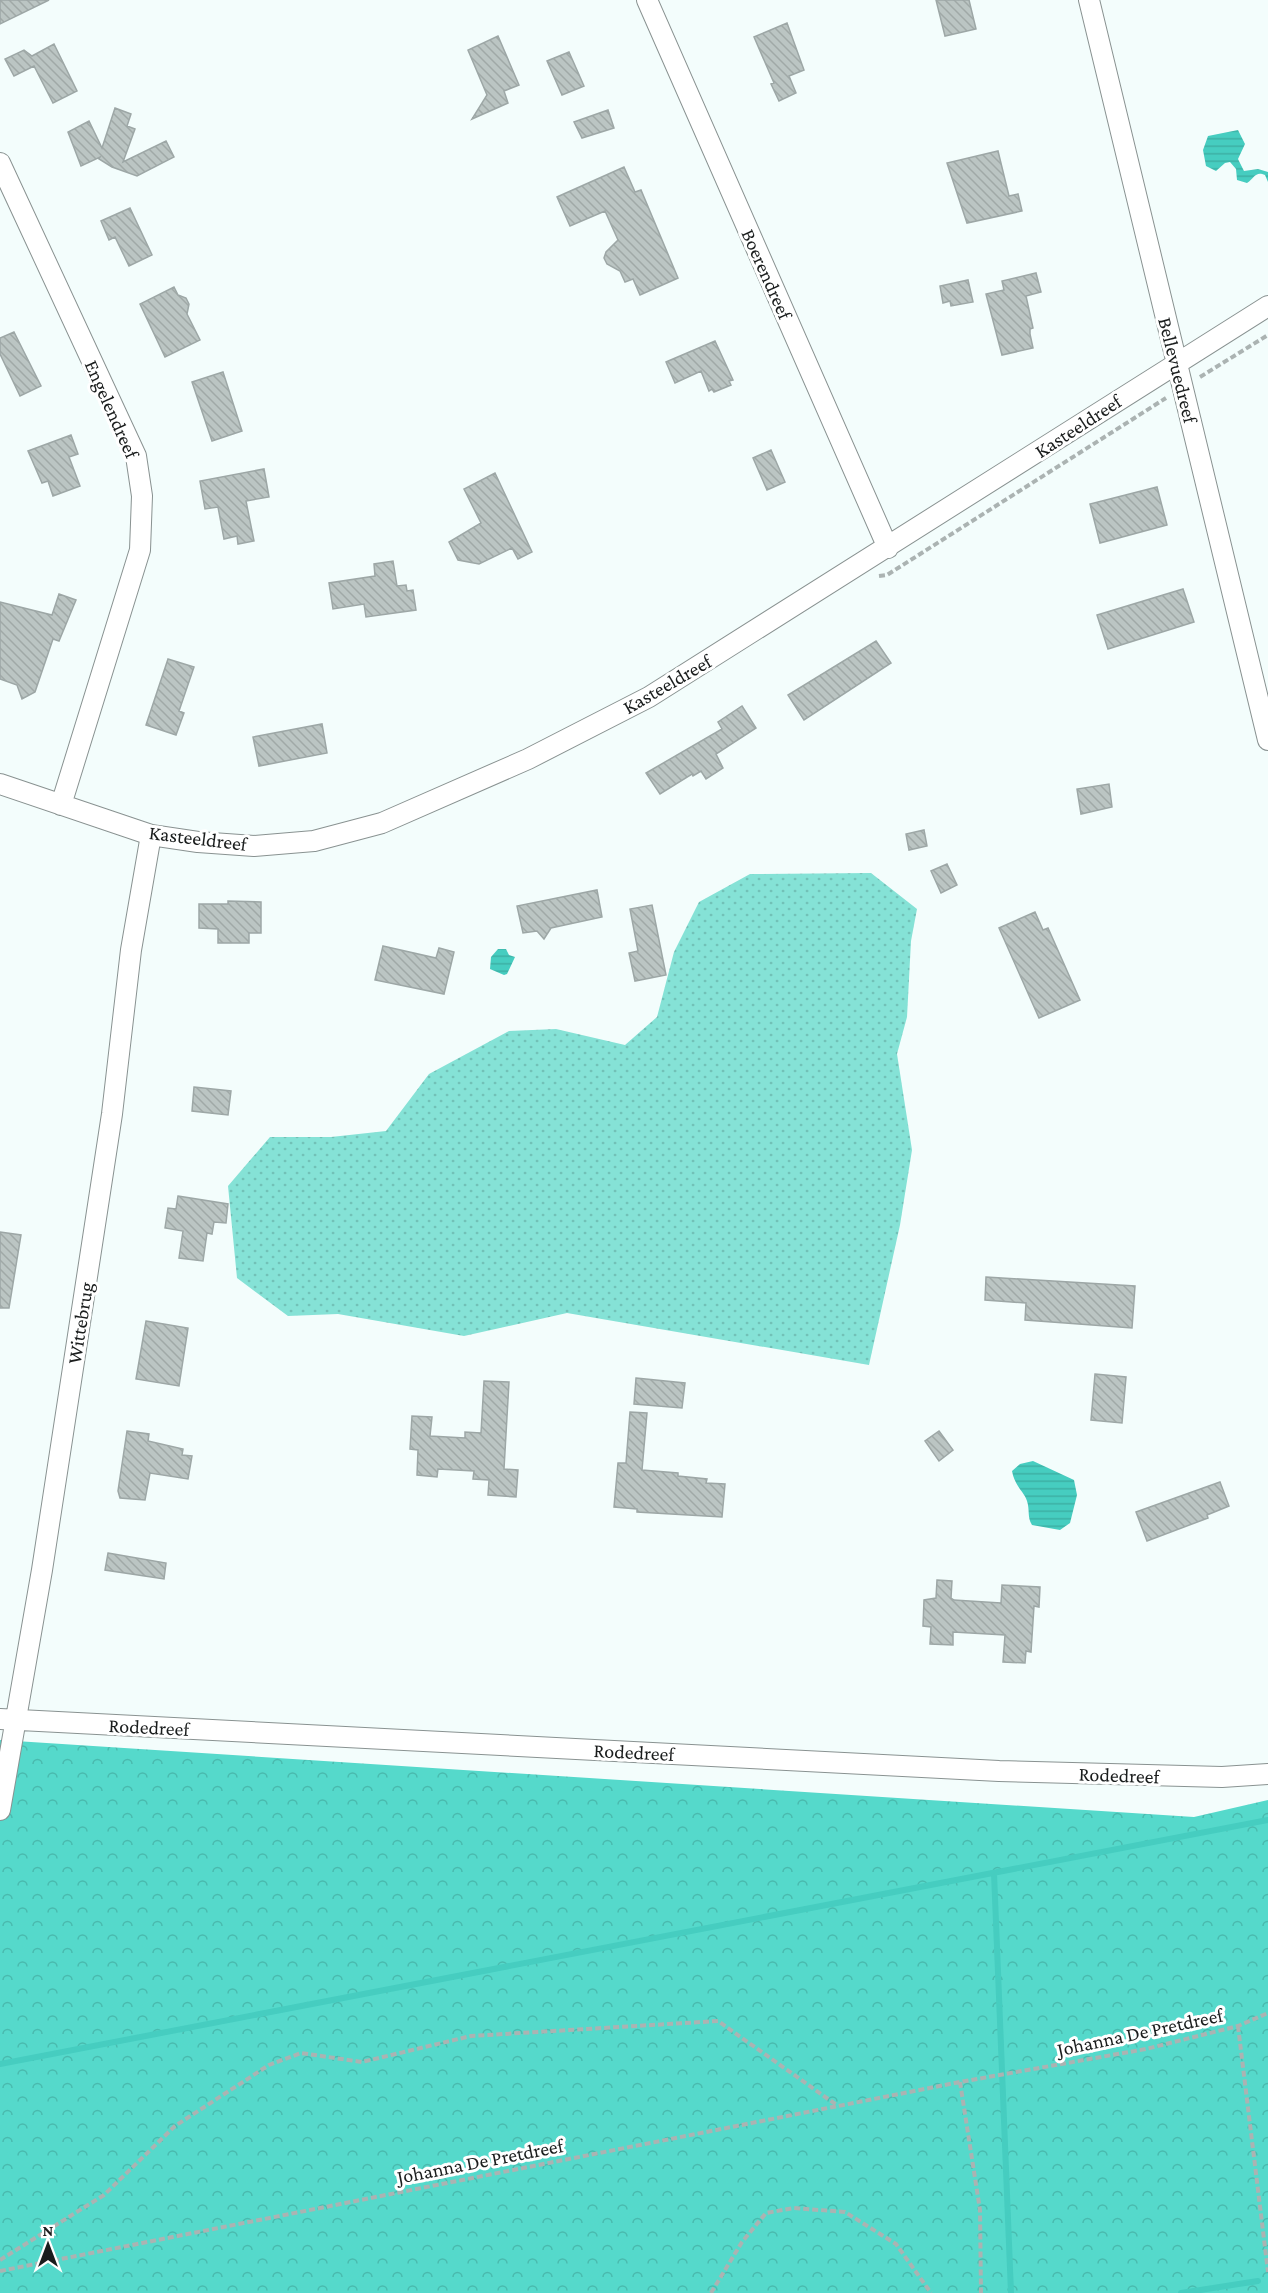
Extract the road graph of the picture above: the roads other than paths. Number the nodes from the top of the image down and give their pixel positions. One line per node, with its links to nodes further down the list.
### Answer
1 (647, 0): 6 (street, Boerendreef)
2 (1089, 0): 5 (street, Bellevuedreef)
3 (0, 163): 9 (street, Engelendreef)
4 (1268, 306): 5 (street, Kasteeldreef)
5 (1176, 363): 6 (street, Kasteeldreef); 7 (street, Bellevuedreef)
6 (888, 548): 10 (street, Kasteeldreef)
7 (1268, 741)
8 (0, 784): 9 (street, Kasteeldreef)
9 (61, 805): 10 (street, Kasteeldreef)
10 (151, 835): 11 (street, Wittebrug)
11 (7, 1720): 12 (street, Rodedreef); 13 (street, Wittebrug)
12 (1268, 1774)
13 (0, 1810)

